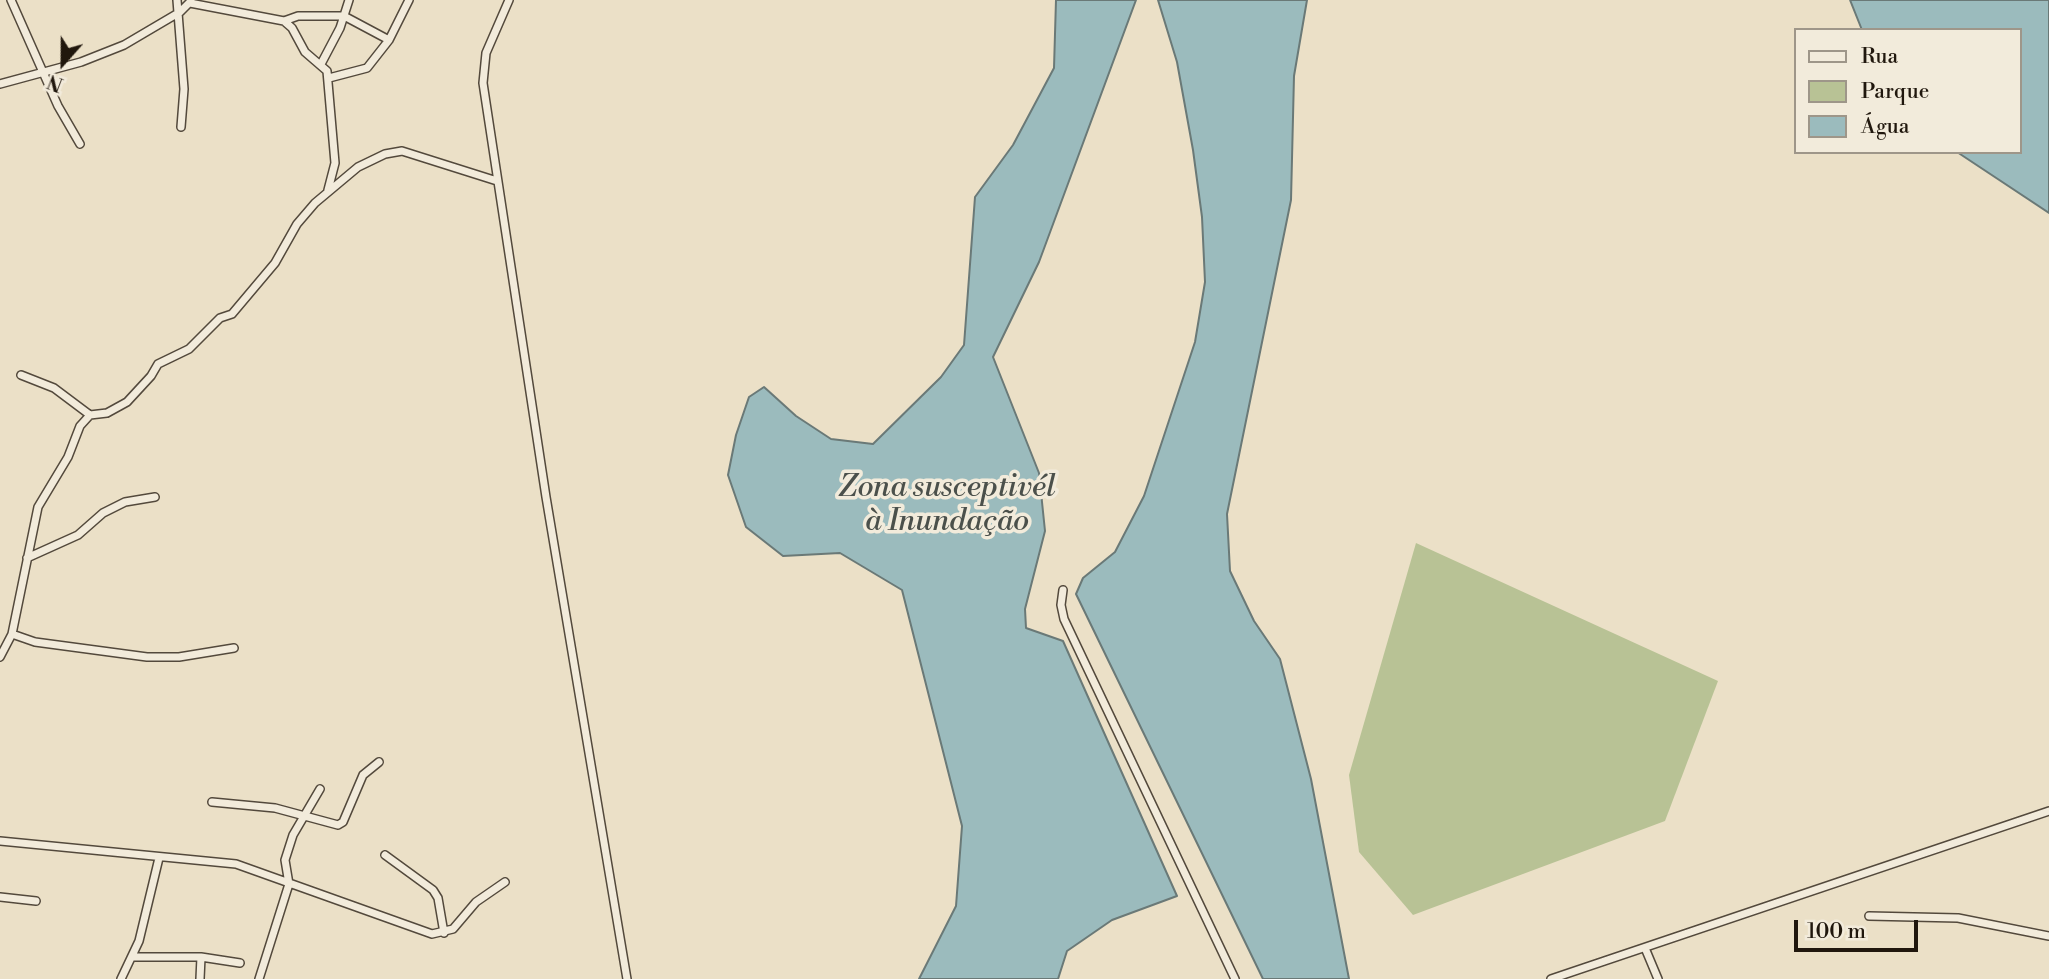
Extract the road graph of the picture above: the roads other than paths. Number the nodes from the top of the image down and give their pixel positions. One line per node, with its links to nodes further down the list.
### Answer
1 (11, 0): 12 (street)
2 (177, 0): 7 (street)
3 (349, 0): 8 (street)
4 (409, 0): 10 (street)
5 (509, 0): 17 (street)
6 (191, 2): 7 (street); 9 (street)
7 (180, 12): 12 (street); 15 (street)
8 (344, 16): 9 (street); 10 (street); 11 (street)
9 (284, 21): 11 (street)
10 (389, 40): 13 (street)
11 (321, 64): 13 (street)
12 (44, 71): 14 (street); 16 (street)
13 (329, 78): 18 (street)
14 (0, 84)
15 (181, 127)
16 (80, 144)
17 (497, 181): 18 (street); 49 (street)
18 (328, 190): 20 (street)
19 (21, 376): 20 (street)
20 (90, 415): 22 (street)
21 (155, 497): 22 (street)
22 (27, 558): 24 (street)
23 (1063, 590): 50 (street)
24 (12, 634): 25 (street); 26 (street)
25 (234, 649)
26 (0, 657)
27 (379, 762): 31 (street)
28 (320, 789): 31 (street)
29 (212, 802): 31 (street)
30 (2049, 811): 42 (street)
31 (307, 815): 36 (street)
32 (0, 841): 34 (street)
33 (385, 855): 40 (street)
34 (159, 858): 36 (street); 43 (street)
35 (505, 882): 40 (street)
36 (289, 884): 40 (street); 48 (street)
37 (0, 897): 38 (street)
38 (36, 901)
39 (1869, 916): 41 (street)
40 (444, 933)
41 (2049, 936)
42 (1646, 948): 51 (street); 52 (street)
43 (134, 957): 44 (street); 46 (street)
44 (201, 957): 45 (street); 47 (street)
45 (240, 963)
46 (121, 979)
47 (200, 979)
48 (260, 979)
49 (626, 979)
50 (1236, 979)
51 (1551, 979)
52 (1658, 979)

